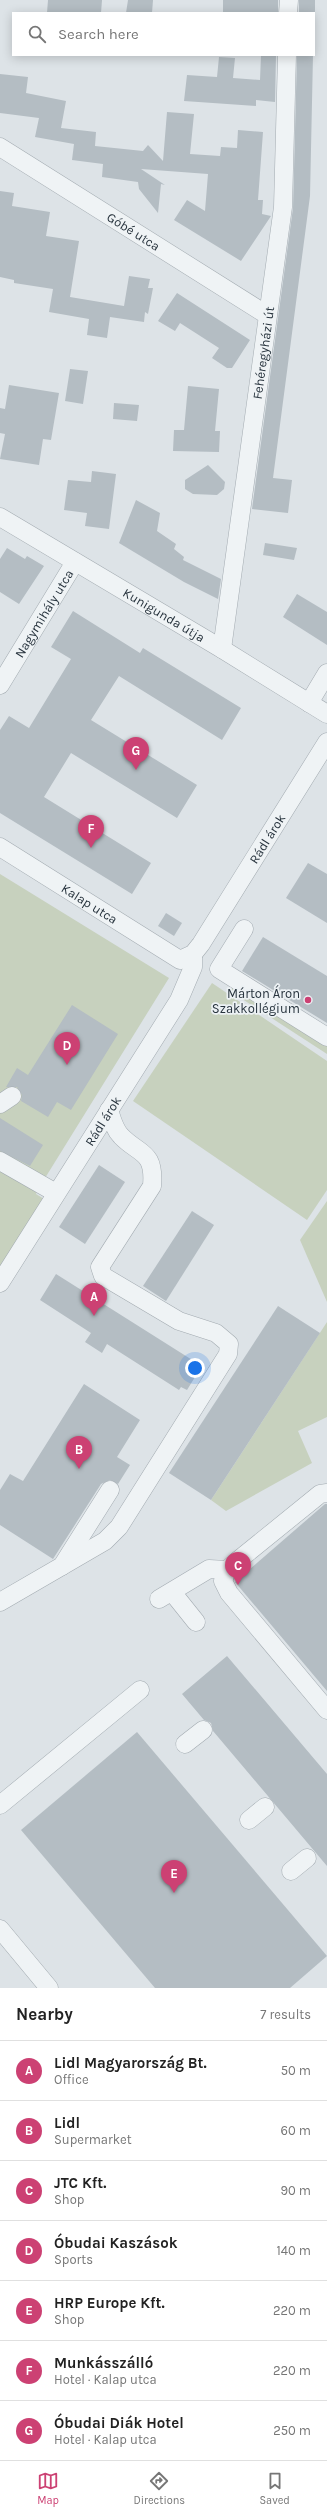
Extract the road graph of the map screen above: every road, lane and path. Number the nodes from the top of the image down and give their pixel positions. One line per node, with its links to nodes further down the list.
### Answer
1 (289, 0): 2 (street)
2 (288, 12)
3 (287, 56): 5 (street, Fehéregyházi út)
4 (0, 147): 5 (street, Góbé utca)
5 (267, 315): 8 (street, Fehéregyházi út)
6 (0, 517): 7 (street, Kunigunda útja)
7 (74, 562): 8 (street, Kunigunda útja); 10 (street, Nagymihály utca)
8 (222, 648): 11 (street, Kunigunda útja)
9 (327, 673): 11 (street)
10 (0, 685)
11 (309, 703): 12 (street, Kunigunda útja)
12 (327, 714)
13 (327, 742): 16 (street, Rádl árok)
14 (0, 847): 16 (street, Kalap utca)
15 (244, 929): 17 (street)
16 (186, 957): 18 (street, Rádl árok)
17 (327, 1037)
18 (109, 1110): 20 (street, Rádl árok); 24 (street)
19 (0, 1160): 20 (street)
20 (56, 1193): 21 (street, Rádl árok)
21 (0, 1283)
22 (110, 1490): 24 (street)
23 (327, 1493): 25 (street)
24 (62, 1566): 26 (street)
25 (227, 1570): 27 (street); 29 (street)
26 (0, 1602)
27 (196, 1622)
28 (140, 1690): 32 (street)
29 (327, 1710)
30 (203, 1730): 31 (street)
31 (185, 1744)
32 (0, 1805)
33 (265, 1807): 34 (street)
34 (249, 1820)
35 (307, 1858): 36 (street)
36 (291, 1871)
37 (0, 1929): 38 (street)
38 (41, 1985)

